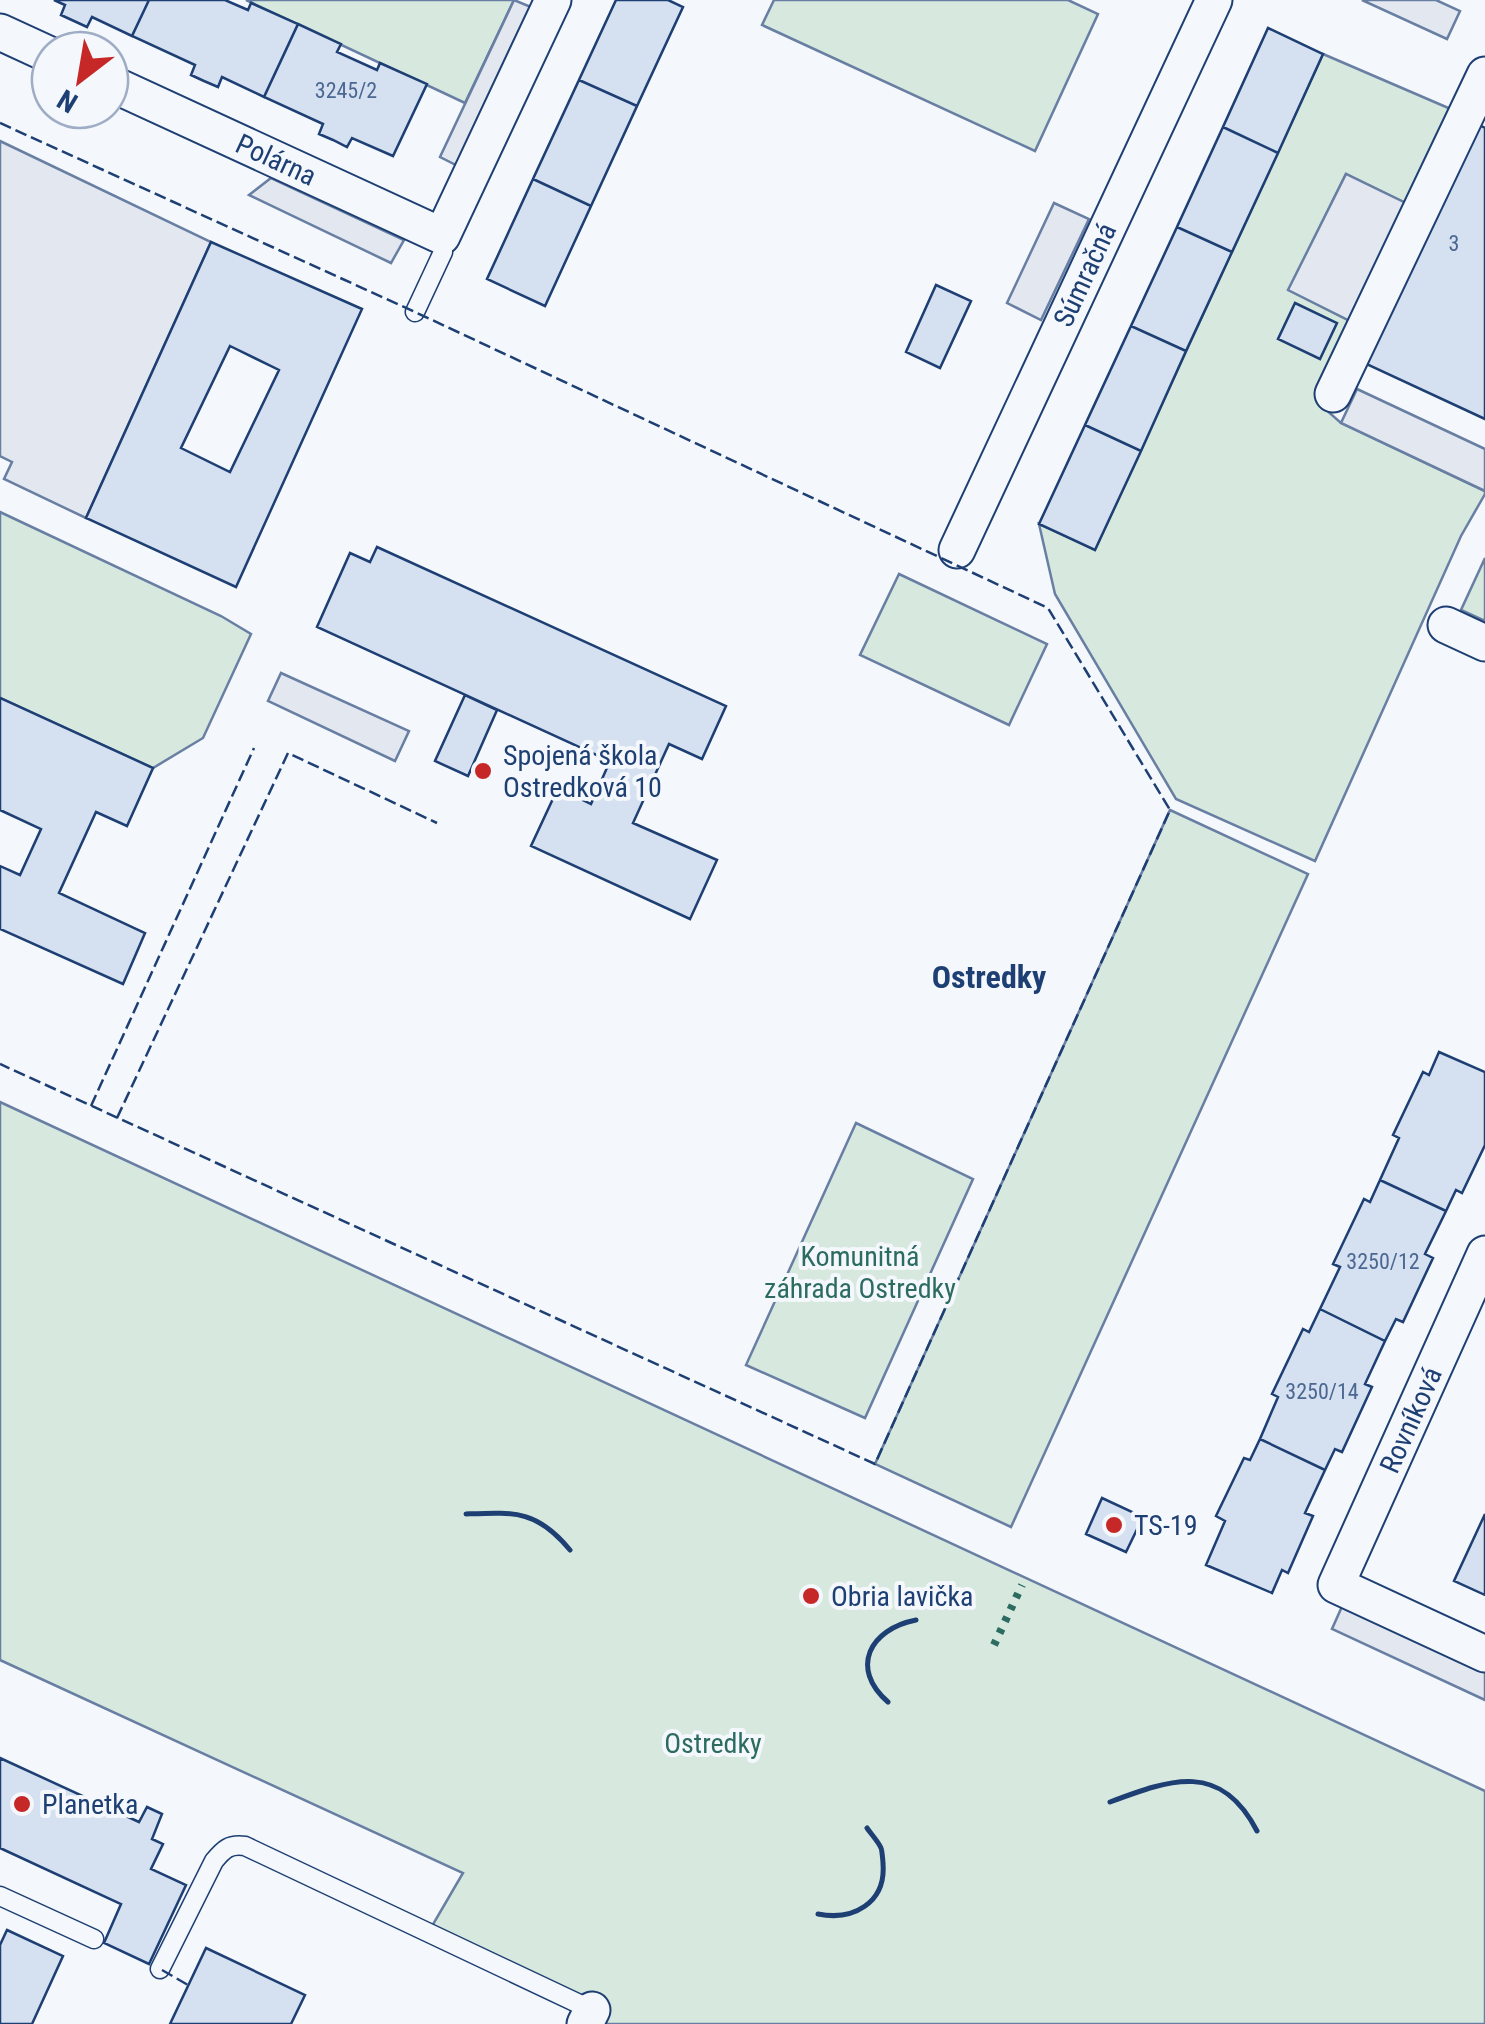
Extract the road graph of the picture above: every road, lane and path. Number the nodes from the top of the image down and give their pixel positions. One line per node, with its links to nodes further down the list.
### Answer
1 (553, 0): 7 (street)
2 (1214, 0): 10 (street, Súmračná)
3 (0, 32): 4 (street)
4 (30, 46)
5 (1485, 75): 9 (street)
6 (130, 92): 7 (street, Polárna)
7 (442, 236): 8 (lane)
8 (415, 312)
9 (1332, 394)
10 (957, 550)
11 (1446, 625): 12 (street)
12 (1485, 642)
13 (1485, 1254): 14 (street, Rovníková)
14 (1485, 1654)
15 (0, 1896): 16 (lane)
16 (94, 1940)
17 (160, 1969): 18 (lane)
18 (588, 2017)

